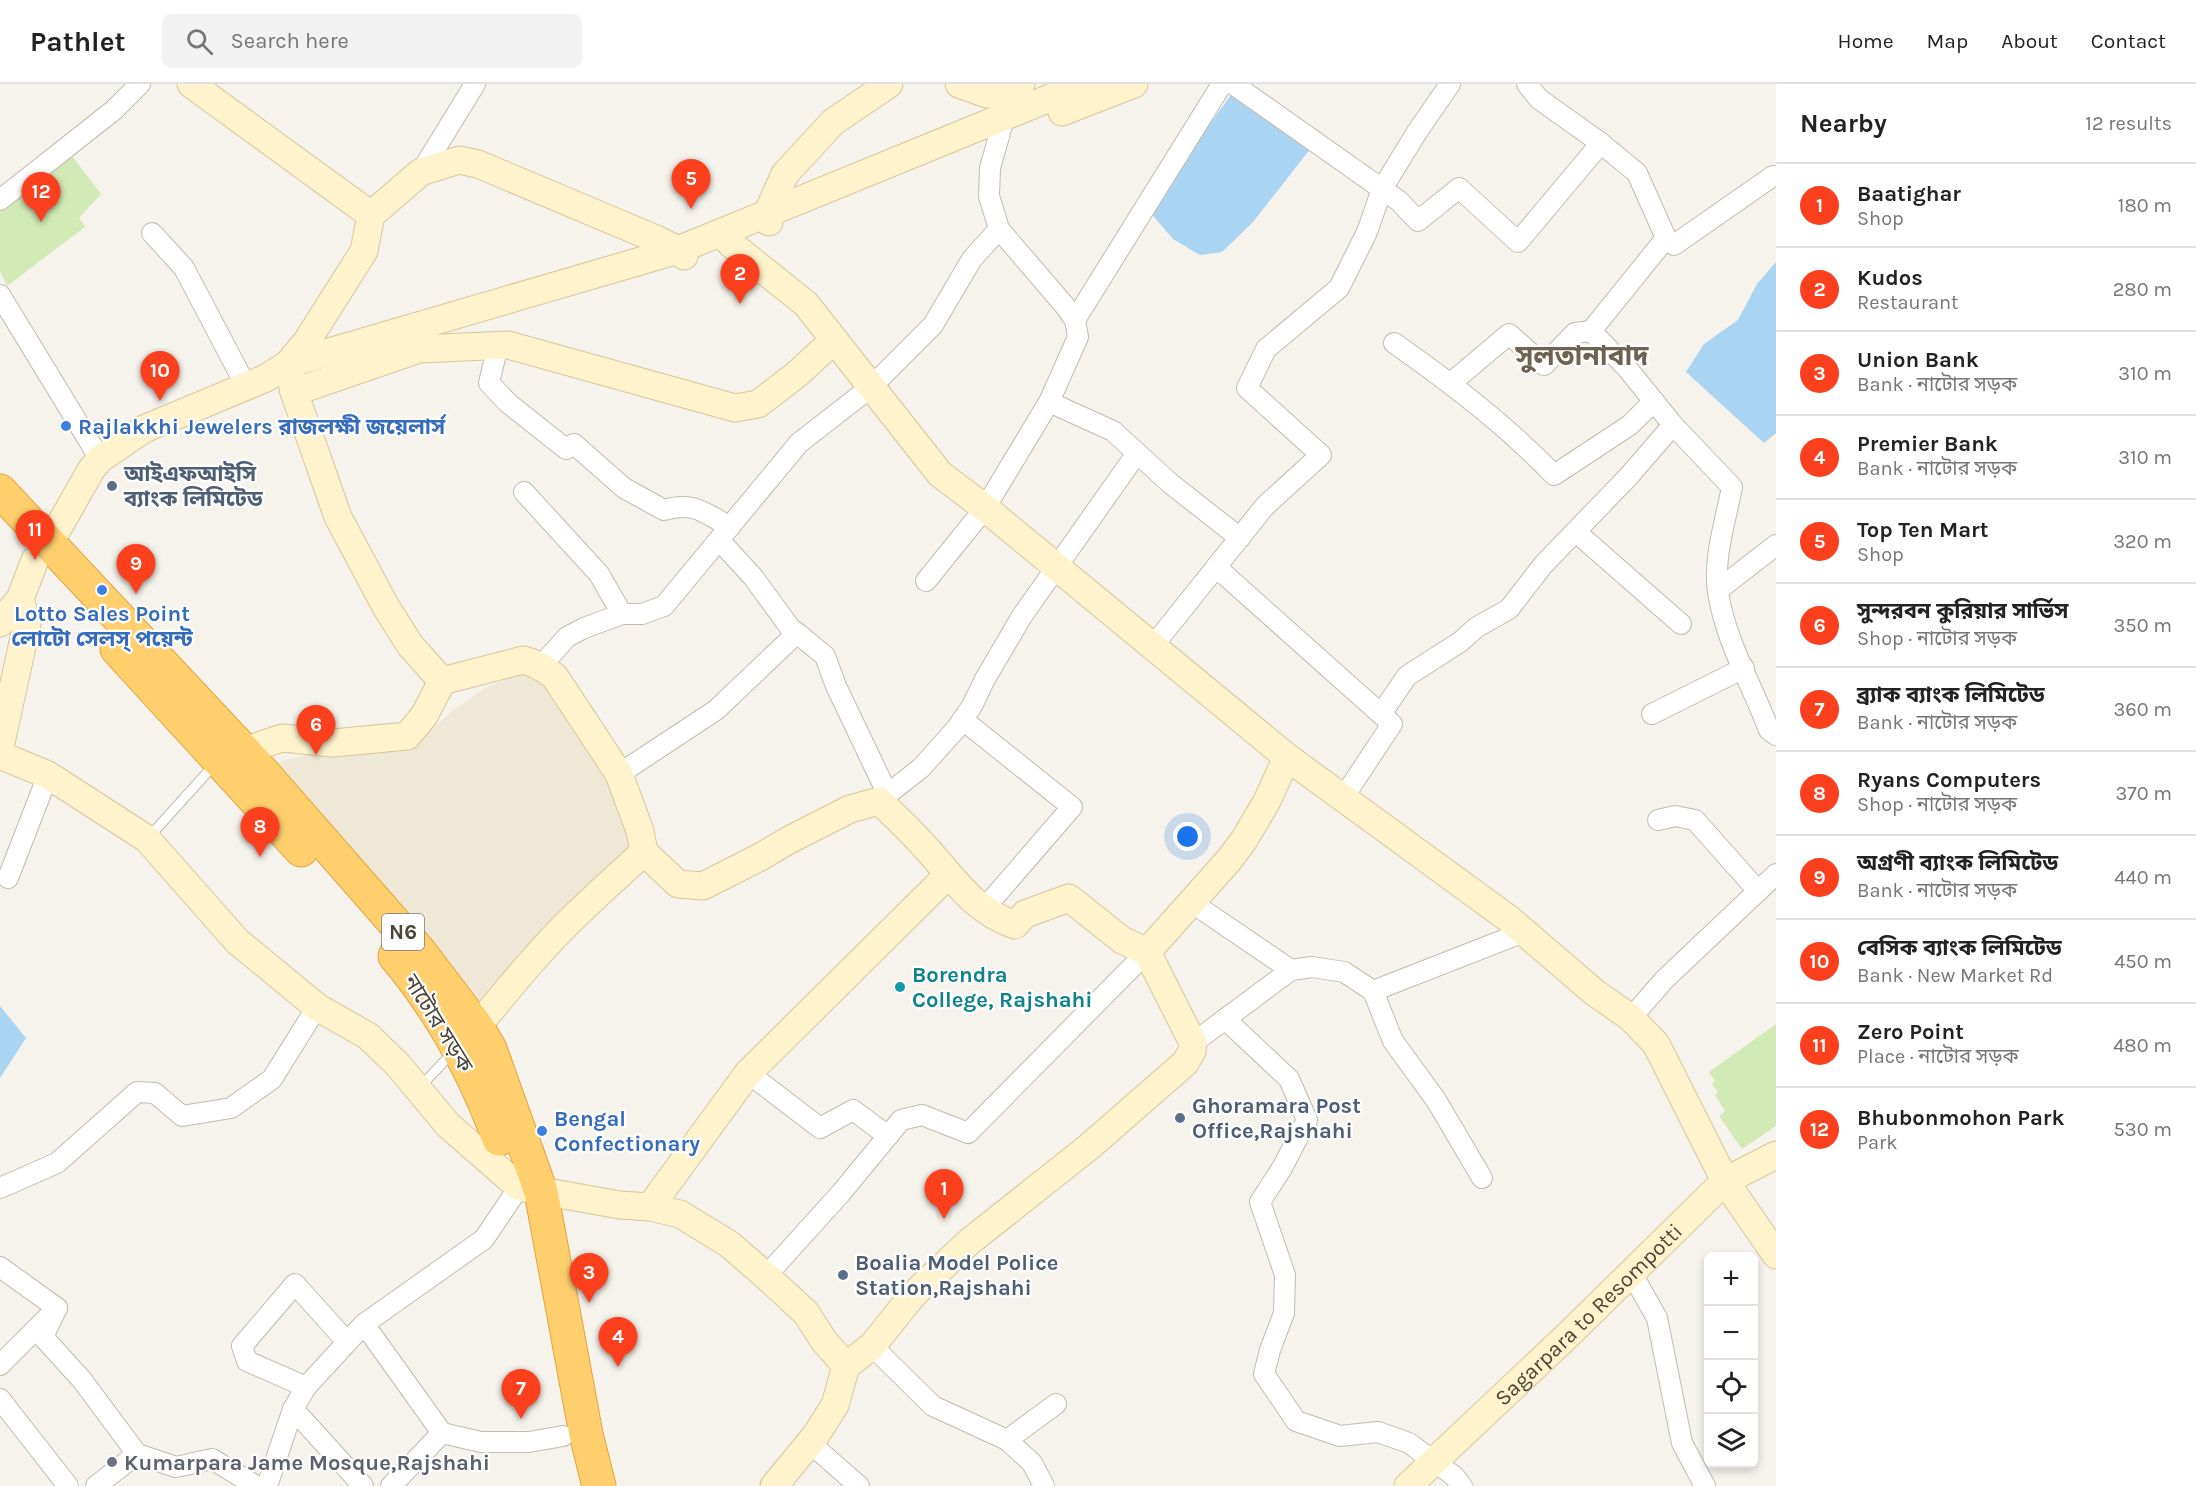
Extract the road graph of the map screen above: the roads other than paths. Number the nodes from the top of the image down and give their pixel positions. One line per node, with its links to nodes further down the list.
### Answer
1 (140, 84): 17 (street)
2 (191, 84): 18 (main road)
3 (475, 84): 14 (street)
4 (889, 84): 19 (main road)
5 (959, 84): 12 (main road)
6 (1084, 84): 12 (main road)
7 (1134, 84): 12 (main road)
8 (1222, 84): 26 (street)
9 (1233, 84): 16 (street)
10 (1450, 84): 16 (street)
11 (1527, 84): 13 (street)
12 (1009, 108): 19 (main road); 20 (street)
13 (1601, 143): 16 (street); 22 (street)
14 (421, 172): 18 (main road); 24 (main road)
15 (1775, 175): 22 (street)
16 (1382, 189): 45 (street)
17 (0, 200)
18 (371, 215): 31 (main road)
19 (769, 221): 23 (main road)
20 (999, 229): 26 (street); 33 (street)
21 (152, 233): 31 (street)
22 (1666, 238): 27 (street)
23 (726, 239): 24 (main road); 28 (main road)
24 (684, 256): 31 (main road)
25 (0, 295): 38 (street)
26 (1075, 320): 35 (street)
27 (1591, 331): 32 (street); 34 (street)
28 (834, 340): 30 (main road); 33 (main road)
29 (1394, 343): 32 (street)
30 (498, 345): 31 (main road); 44 (street)
31 (277, 380): 38 (main road); 60 (main road)
32 (1451, 383): 34 (street)
33 (871, 387): 41 (main road); 44 (street)
34 (1654, 401): 36 (street)
35 (1048, 402): 37 (street); 41 (street)
36 (1673, 425): 43 (street); 51 (street)
37 (1137, 453): 45 (street); 48 (street)
38 (100, 459): 47 (main road)
39 (0, 490): 47 (highway, N6)
40 (524, 492): 53 (street)
41 (985, 508): 48 (main road); 50 (street)
42 (0, 521): 47 (highway, N6)
43 (1576, 532): 55 (street); 61 (street)
44 (724, 533): 53 (street); 56 (street)
45 (1240, 538): 49 (street)
46 (1776, 545): 51 (street)
47 (42, 552): 52 (main road); 67 (highway, N6)
48 (1057, 567): 57 (main road); 63 (street)
49 (1216, 567): 57 (street); 61 (street)
50 (926, 581)
51 (1718, 590): 59 (street)
52 (20, 599): 54 (main road); 65 (main road)
53 (622, 614): 58 (street)
54 (0, 622)
55 (1681, 624)
56 (797, 633): 69 (street); 71 (street)
57 (1153, 646): 68 (main road)
58 (541, 666): 60 (main road); 69 (main road)
59 (1744, 668): 62 (street); 64 (street)
60 (442, 681): 67 (main road)
61 (1381, 714): 72 (street)
62 (1652, 714)
63 (963, 720): 71 (street); 81 (street)
64 (1776, 735)
65 (0, 747)
66 (0, 755): 70 (main road)
67 (232, 755): 74 (lane); 89 (highway, N6)
68 (1287, 757): 72 (main road); 80 (main road)
69 (619, 774): 75 (main road)
70 (48, 775): 74 (main road); 78 (street)
71 (884, 798): 75 (main road); 77 (main road)
72 (1343, 798): 82 (main road)
73 (1658, 820): 79 (street)
74 (147, 839): 86 (main road)
75 (644, 852): 89 (main road)
76 (1776, 874): 79 (street)
77 (948, 875): 81 (main road); 91 (main road)
78 (8, 878)
79 (1758, 891): 87 (street)
80 (1191, 902): 83 (main road); 84 (street)
81 (983, 910): 83 (main road)
82 (1524, 932): 85 (street); 87 (main road)
83 (1147, 952): 90 (main road); 93 (street)
84 (1291, 970): 85 (street); 88 (street)
85 (1373, 991): 95 (street)
86 (317, 1007): 92 (main road); 97 (street)
87 (1631, 1018): 96 (main road)
88 (1226, 1019): 90 (street); 119 (street)
89 (467, 1037): 92 (lane); 98 (highway, N6)
90 (1194, 1043): 107 (main road)
91 (748, 1073): 93 (street); 99 (main road)
92 (418, 1088): 98 (main road)
93 (888, 1136): 103 (street)
94 (1776, 1155): 96 (main road, Sagarpara to Resompotti)
95 (1482, 1178)
96 (1725, 1181): 100 (main road); 102 (main road, Sagarpara to Resompotti)
97 (0, 1188)
98 (530, 1190): 99 (main road); 105 (street); 115 (highway, N6); 127 (highway, N6)
99 (650, 1207): 103 (main road)
100 (1776, 1255)
101 (0, 1268): 104 (street)
102 (1631, 1272): 119 (main road, Sagarpara to Resompotti); 133 (street)
103 (766, 1276): 109 (main road)
104 (57, 1308): 108 (street); 118 (street)
105 (364, 1324): 106 (street); 114 (street)
106 (346, 1342): 110 (street); 110 (street)
107 (872, 1346): 109 (main road); 116 (street)
108 (0, 1365)
109 (846, 1366): 117 (main road)
110 (306, 1387): 113 (street)
111 (0, 1399): 120 (street)
112 (1056, 1404): 116 (street)
113 (293, 1409): 123 (street); 124 (street)
114 (442, 1432): 115 (street); 125 (street)
115 (563, 1436): 126 (highway, N6)
116 (1007, 1440): 130 (street)
117 (810, 1443): 128 (main road); 129 (street)
118 (137, 1454): 121 (street); 122 (street)
119 (1434, 1462): 131 (main road, Sagarpara to Resompotti); 132 (street)
120 (68, 1486)
121 (96, 1486)
122 (255, 1486)
123 (267, 1486)
124 (363, 1486)
125 (392, 1486)
126 (575, 1486)
127 (599, 1486)
128 (774, 1486)
129 (859, 1486)
130 (1044, 1486)
131 (1408, 1486)
132 (1462, 1486)
133 (1705, 1486)

